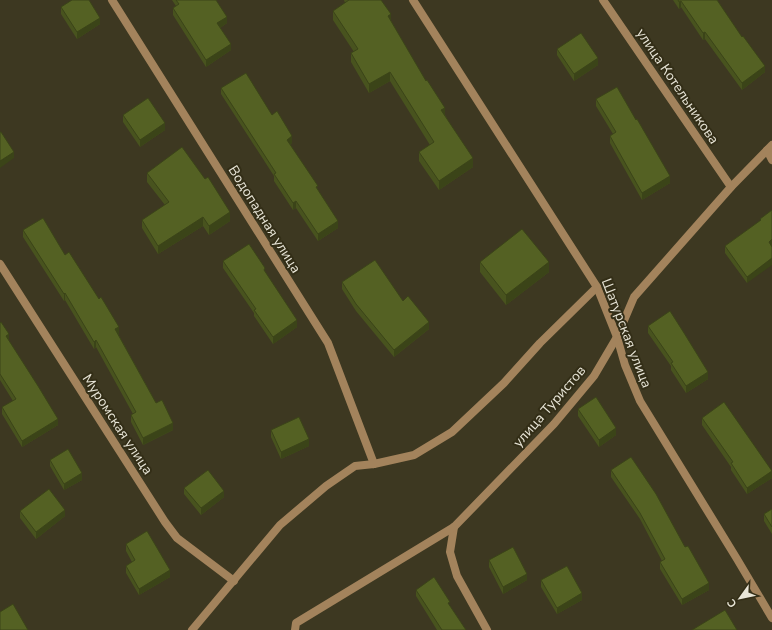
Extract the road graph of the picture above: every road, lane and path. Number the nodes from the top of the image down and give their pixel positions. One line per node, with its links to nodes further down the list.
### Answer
1 (112, 0): 10 (street, Водопадная улица)
2 (413, 0): 8 (street, Шатурская улица)
3 (603, 0): 6 (street, улица Котельникова)
4 (769, 148): 5 (street); 6 (street, улица Туристов)
5 (772, 160)
6 (731, 187): 9 (street, улица Туристов)
7 (0, 264): 12 (street, Муромская улица)
8 (597, 287): 9 (street, Шатурская улица); 10 (street)
9 (617, 337): 11 (street, улица Туристов); 13 (street, Шатурская улица)
10 (374, 464): 12 (street)
11 (454, 527): 15 (street, улица Туристов); 16 (street)
12 (234, 581): 14 (street)
13 (772, 618)
14 (192, 630)
15 (295, 630)
16 (487, 630)

